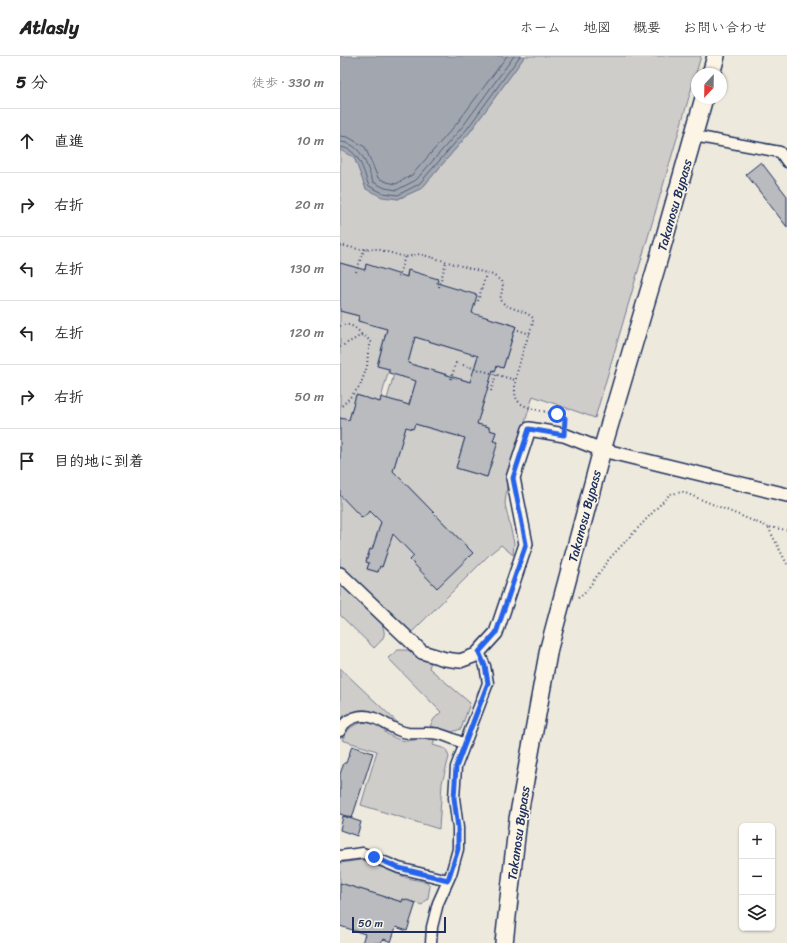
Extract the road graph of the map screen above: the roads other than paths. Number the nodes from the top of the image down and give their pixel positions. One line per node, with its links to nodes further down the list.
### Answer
1 (716, 56): 2 (highway)
2 (713, 68)
3 (702, 104): 4 (highway, Takanosu Bypass)
4 (694, 136): 5 (street); 6 (highway, Takanosu Bypass)
5 (787, 162)
6 (602, 450): 7 (street); 9 (street); 15 (highway, Takanosu Bypass)
7 (787, 495)
8 (340, 574): 9 (street)
9 (479, 652): 11 (street)
10 (340, 731): 11 (street)
11 (465, 744): 13 (street)
12 (340, 856): 13 (street)
13 (448, 880): 14 (street)
14 (431, 943)
15 (504, 943)

